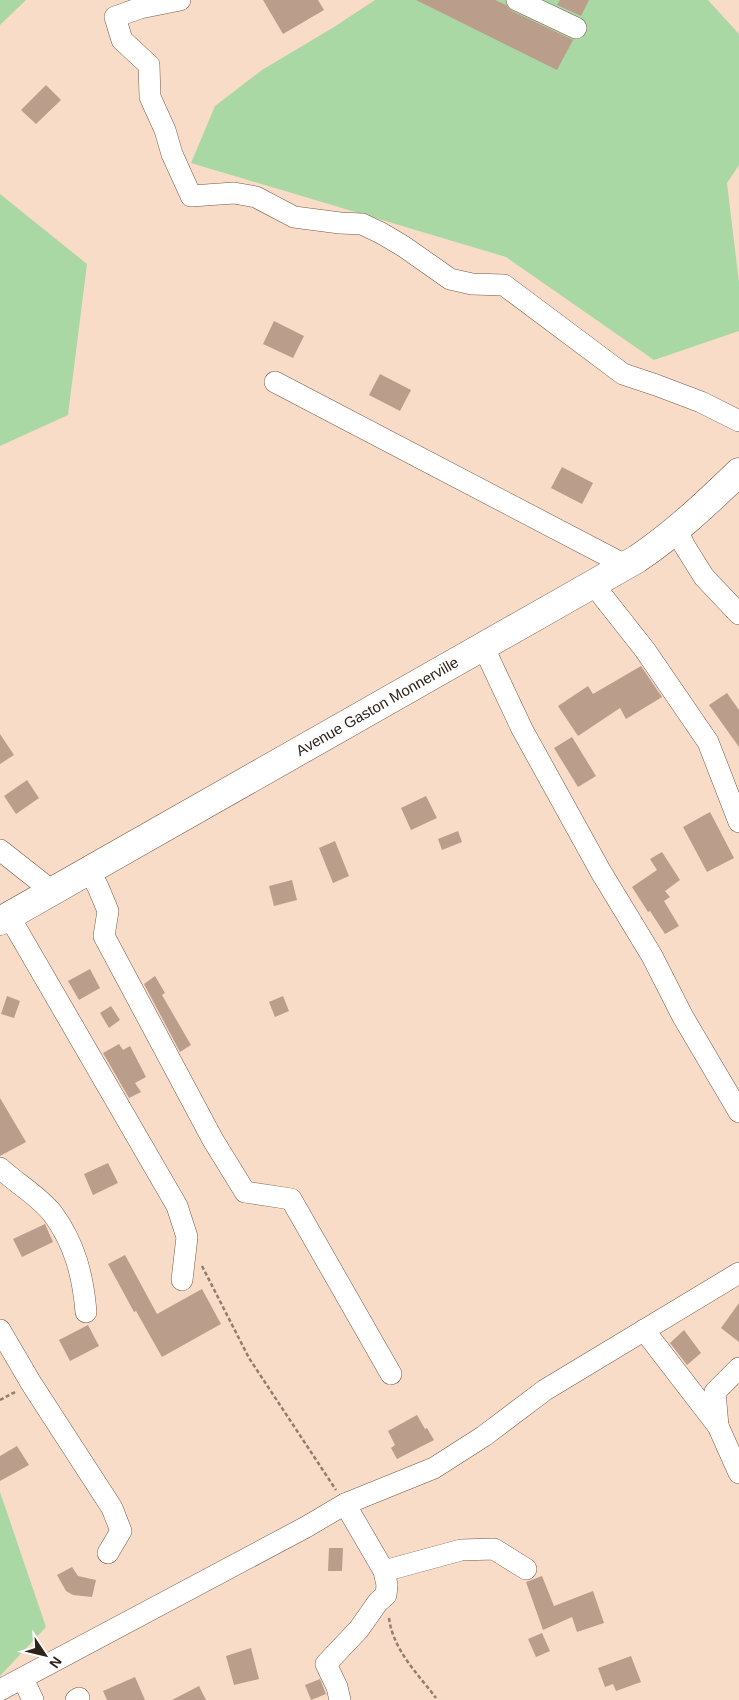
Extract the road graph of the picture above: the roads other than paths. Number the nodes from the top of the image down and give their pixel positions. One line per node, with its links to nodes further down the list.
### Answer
1 (180, 0): 5 (street)
2 (531, 3): 3 (street)
3 (576, 28)
4 (275, 382): 8 (street)
5 (739, 421)
6 (739, 472): 7 (main road, Avenue Gaston Monnerville)
7 (677, 529): 8 (main road, Avenue Gaston Monnerville); 10 (street)
8 (625, 565): 9 (main road, Avenue Gaston Monnerville)
9 (593, 584): 11 (main road, Avenue Gaston Monnerville); 12 (street)
10 (739, 614)
11 (483, 646): 14 (main road, Avenue Gaston Monnerville); 17 (street)
12 (739, 822)
13 (0, 850): 15 (street)
14 (89, 871): 15 (main road, Avenue Gaston Monnerville); 25 (street)
15 (52, 892): 16 (main road, Avenue Gaston Monnerville)
16 (4, 918): 20 (street)
17 (739, 1112)
18 (0, 1168): 21 (street)
19 (739, 1273): 23 (street)
20 (182, 1280)
21 (86, 1312)
22 (0, 1330): 29 (street)
23 (644, 1330): 26 (street); 28 (street)
24 (739, 1368): 26 (street)
25 (391, 1374)
26 (718, 1426): 27 (street)
27 (739, 1472)
28 (345, 1504): 31 (street); 32 (street)
29 (108, 1553)
30 (526, 1569): 31 (street)
31 (384, 1571): 35 (street)
32 (23, 1679): 33 (street); 34 (street)
33 (0, 1690)
34 (33, 1700)
35 (340, 1700)

